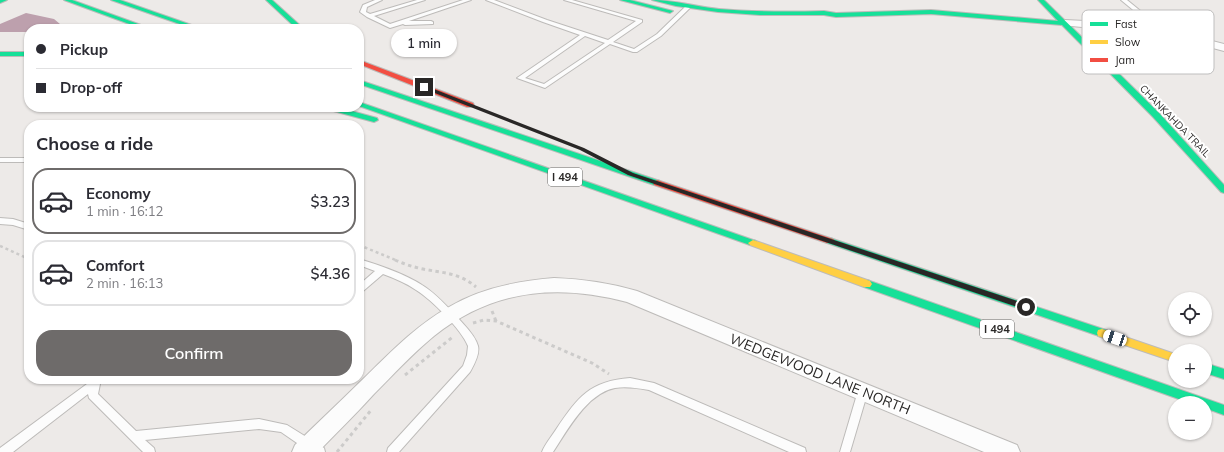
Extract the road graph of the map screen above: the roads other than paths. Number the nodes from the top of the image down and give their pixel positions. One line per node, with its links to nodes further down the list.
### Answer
1 (4, 0): 14 (main road)
2 (67, 0): 21 (main road)
3 (114, 0): 22 (main road)
4 (269, 0): 23 (main road)
5 (379, 0): 17 (lane)
6 (422, 0): 17 (lane)
7 (468, 0): 18 (lane)
8 (489, 0): 25 (lane)
9 (568, 0): 27 (lane)
10 (623, 0): 15 (main road)
11 (655, 0): 15 (main road)
12 (1041, 0): 20 (main road, CHANKAHDA TRAIL)
13 (1124, 0): 16 (lane)
14 (0, 1)
15 (685, 10): 20 (main road); 27 (lane)
16 (1136, 10)
17 (369, 16): 18 (lane)
18 (401, 23): 19 (lane)
19 (431, 23)
20 (1065, 23): 24 (street); 26 (main road, CHANKAHDA TRAIL)
21 (135, 24)
22 (185, 24)
23 (295, 24)
24 (1082, 24)
25 (585, 34): 27 (lane); 27 (lane)
26 (1082, 40)
27 (608, 42)
28 (1214, 45): 29 (street)
29 (1224, 48)
30 (0, 54): 31 (main road)
31 (24, 54)
32 (24, 61): 33 (main road)
33 (0, 62)
34 (364, 64): 38 (main road)
35 (1115, 74): 45 (main road, CHANKAHDA TRAIL)
36 (364, 84): 43 (main road, I 494)
37 (364, 106): 44 (main road, I 494)
38 (482, 110)
39 (346, 112): 44 (main road)
40 (561, 141): 43 (main road)
41 (0, 160): 42 (lane)
42 (24, 160)
43 (630, 174): 52 (main road, I 494)
44 (603, 190): 58 (main road, I 494)
45 (1224, 190)
46 (0, 221): 47 (lane)
47 (24, 225)
48 (364, 264): 49 (lane)
49 (381, 271): 50 (lane); 51 (lane)
50 (364, 286)
51 (449, 316): 57 (street, WEDGEWOOD LANE NORTH); 60 (street, WEDGEWOOD LANE NORTH); 63 (lane)
52 (1168, 356)
53 (1212, 370): 54 (main road)
54 (1224, 374)
55 (92, 384): 61 (lane)
56 (95, 384): 59 (lane)
57 (863, 391): 66 (lane); 67 (street, WEDGEWOOD LANE NORTH)
58 (1224, 410)
59 (134, 436): 60 (lane); 62 (lane)
60 (311, 450)
61 (4, 452)
62 (150, 452)
63 (392, 452)
64 (547, 452): 65 (lane)
65 (800, 452)
66 (845, 452)
67 (1009, 452)

